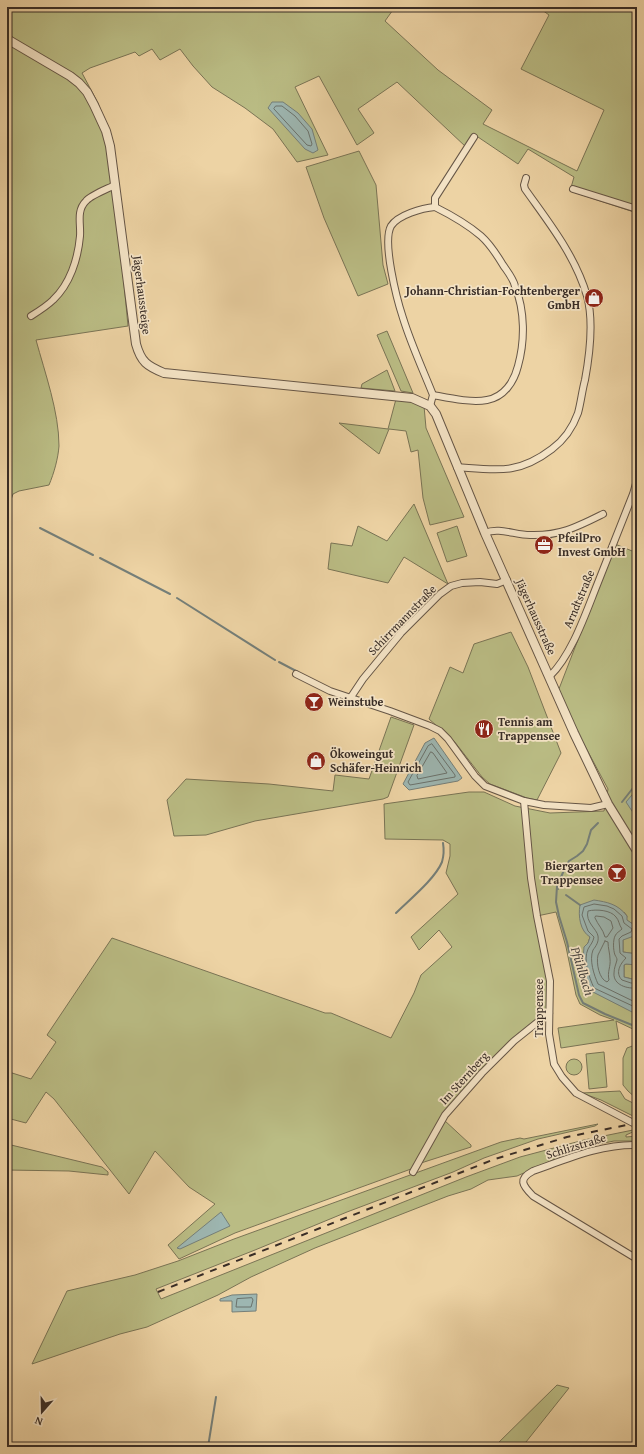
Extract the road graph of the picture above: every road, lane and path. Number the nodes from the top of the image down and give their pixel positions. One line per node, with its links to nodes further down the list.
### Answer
1 (7, 39): 4 (street, Jägerhaussteige)
2 (474, 137): 6 (street)
3 (526, 178): 11 (street)
4 (115, 185): 8 (street); 10 (street, Jägerhaussteige)
5 (573, 189): 7 (street)
6 (435, 207): 9 (street); 9 (street)
7 (637, 209)
8 (31, 316)
9 (433, 395): 10 (street)
10 (430, 406): 11 (street, Jägerhausstraße)
11 (458, 468): 14 (street, Jägerhausstraße)
12 (637, 480): 17 (street, Arndtstraße)
13 (603, 514): 14 (street)
14 (485, 533): 15 (street, Jägerhausstraße)
15 (507, 580): 17 (street, Jägerhausstraße); 18 (street, Schirrmannstraße)
16 (296, 674): 18 (street)
17 (550, 676): 20 (street, Jägerhausstraße)
18 (351, 697): 19 (street)
19 (524, 801): 20 (street); 22 (street, Trappensee)
20 (608, 804): 21 (street, Jägerhausstraße)
21 (637, 851)
22 (549, 1013): 23 (street, Trappensee); 25 (street, Im Sternberg)
23 (637, 1125)
24 (637, 1145): 26 (street, Schlizstraße)
25 (413, 1172)
26 (637, 1258)

